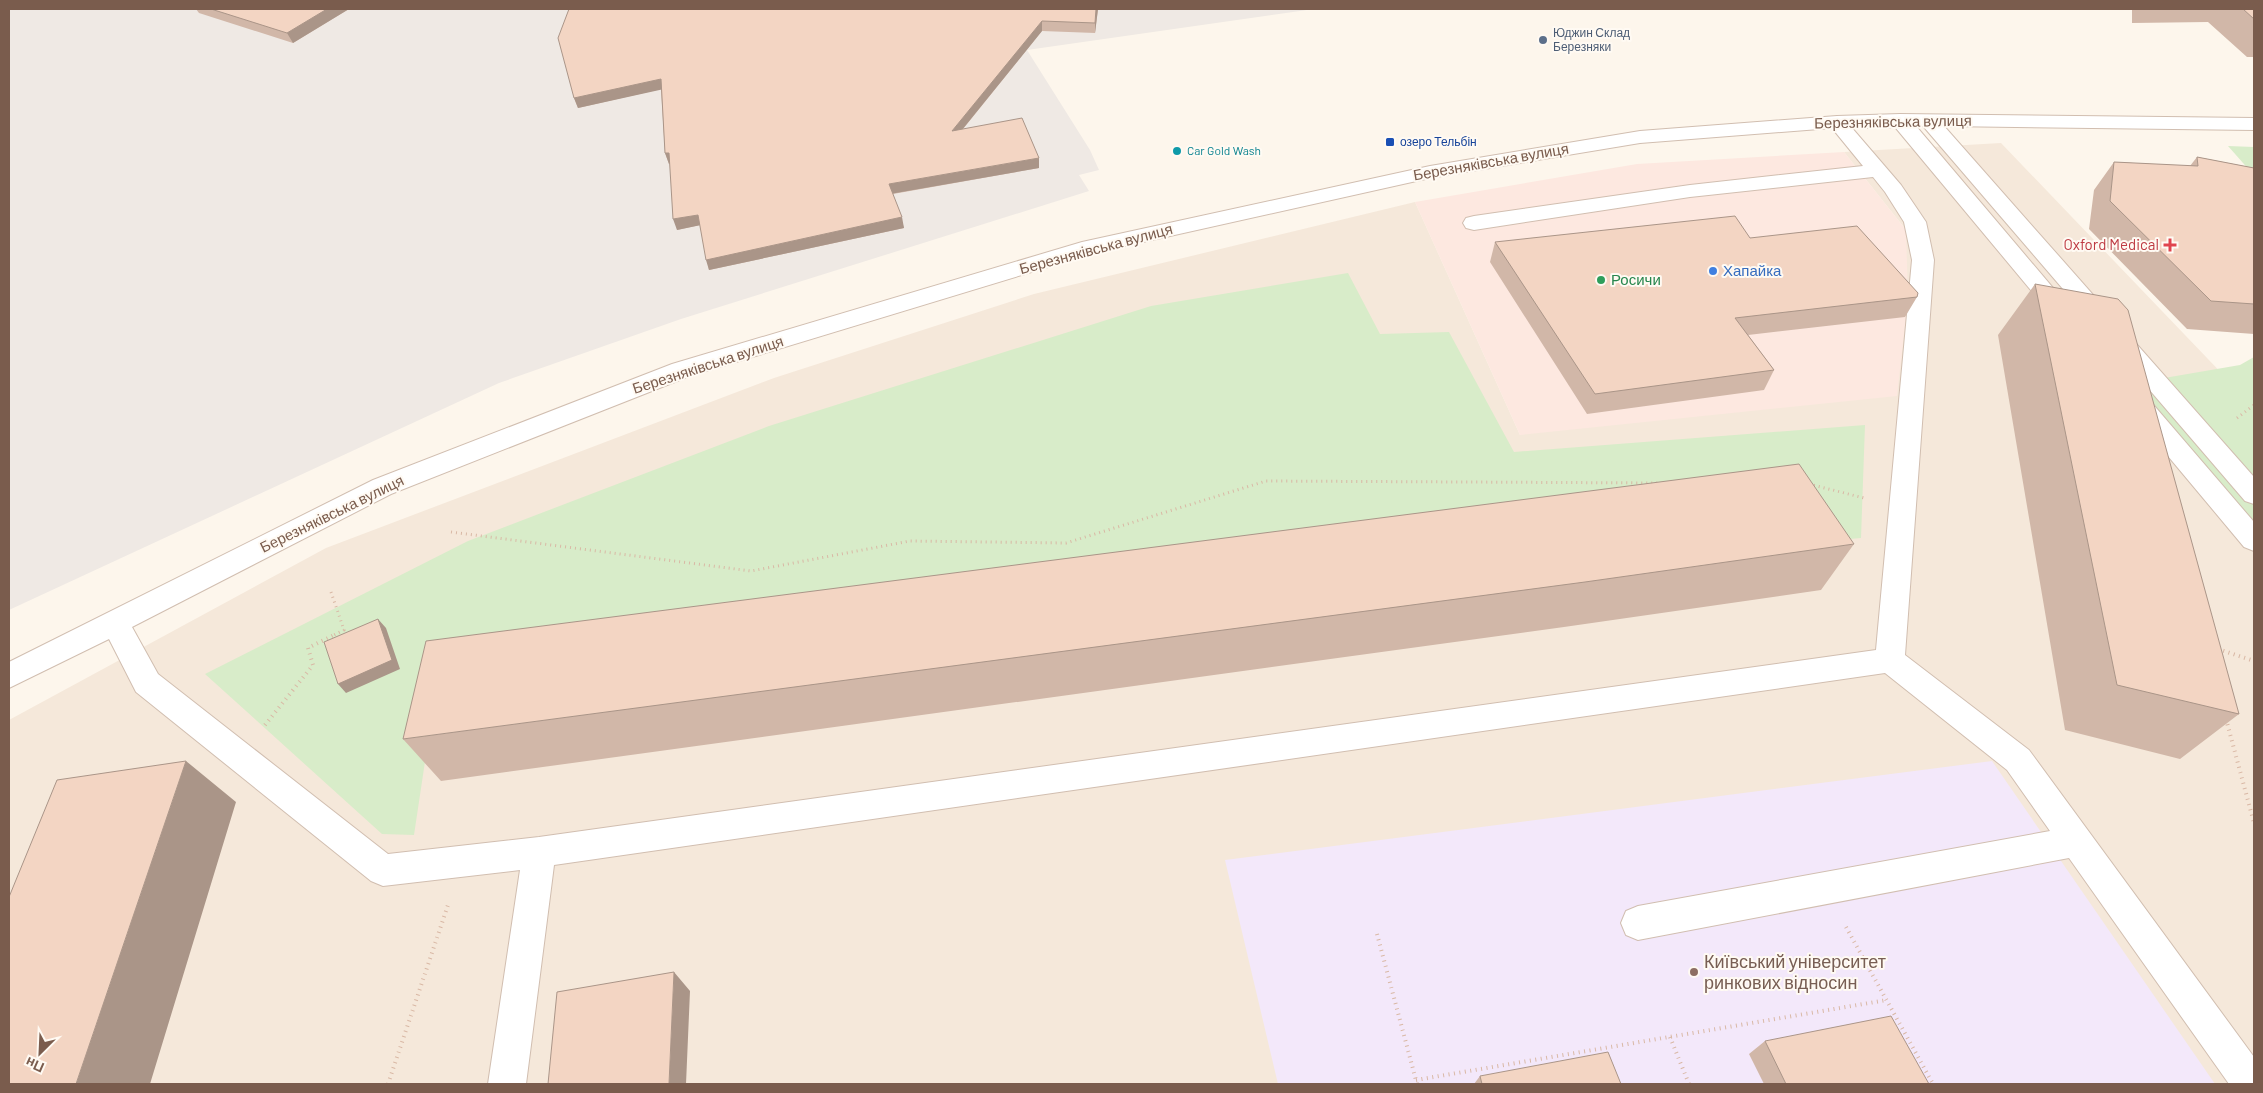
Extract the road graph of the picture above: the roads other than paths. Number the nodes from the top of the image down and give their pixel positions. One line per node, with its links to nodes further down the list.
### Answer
1 (1900, 120): 2 (street, Березняківська вулиця); 3 (street, Березняківська вулиця); 7 (street)
2 (1928, 120): 4 (street, Березняківська вулиця); 9 (street)
3 (1836, 122): 5 (street); 11 (street, Березняківська вулиця)
4 (2254, 124)
5 (1879, 170): 6 (street); 12 (street)
6 (1474, 224)
7 (2078, 332)
8 (2122, 384): 10 (street)
9 (2254, 494)
10 (2254, 540)
11 (114, 622): 13 (street, Березняківська вулиця); 15 (street)
12 (1890, 660): 14 (street); 15 (street)
13 (9, 676)
14 (2077, 841): 16 (street); 18 (street)
15 (539, 852): 17 (street)
16 (1638, 923)
17 (507, 1084)
18 (2251, 1084)

